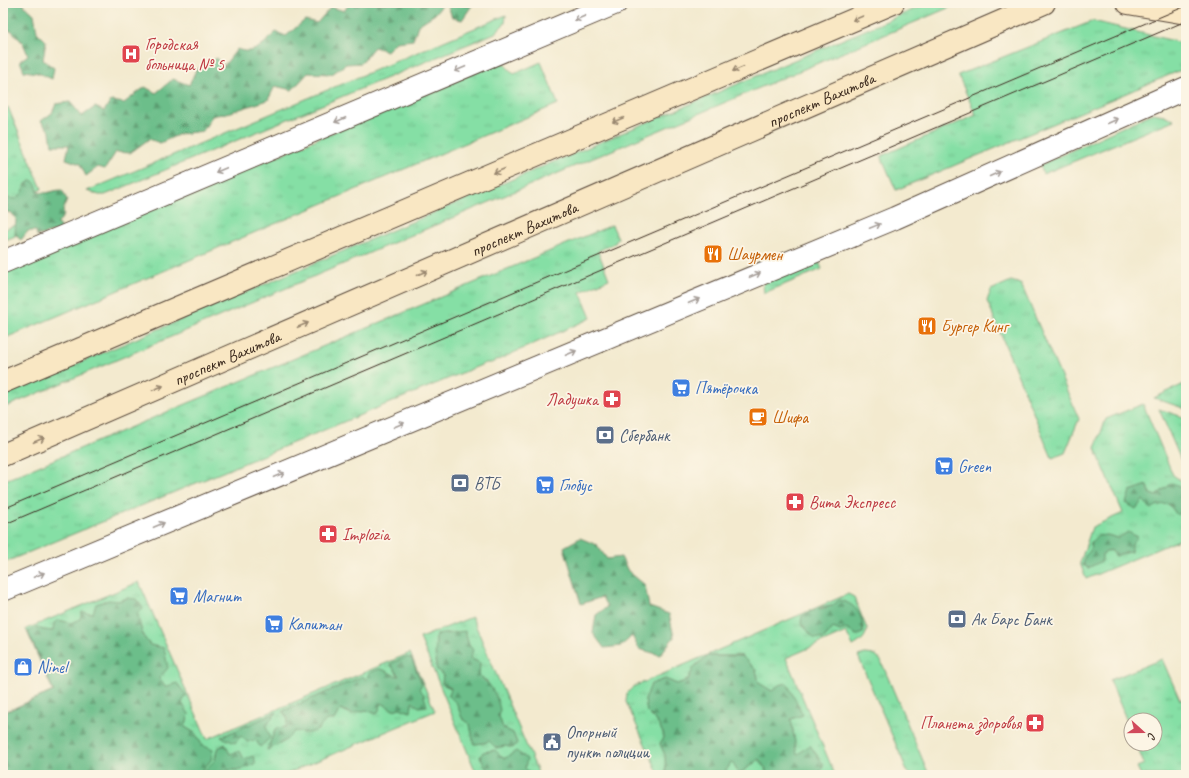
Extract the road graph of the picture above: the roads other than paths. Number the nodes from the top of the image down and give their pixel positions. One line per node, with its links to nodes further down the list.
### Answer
1 (616, 3): 7 (street, one-way to 7)
2 (894, 3): 8 (main road, one-way to 8)
3 (1044, 3): 9 (main road, проспект Вахитова, one-way to 3)
4 (1128, 3): 5 (main road)
5 (1186, 13)
6 (1186, 88): 10 (street, one-way to 6)
7 (3, 262)
8 (3, 382)
9 (3, 455)
10 (3, 590)

